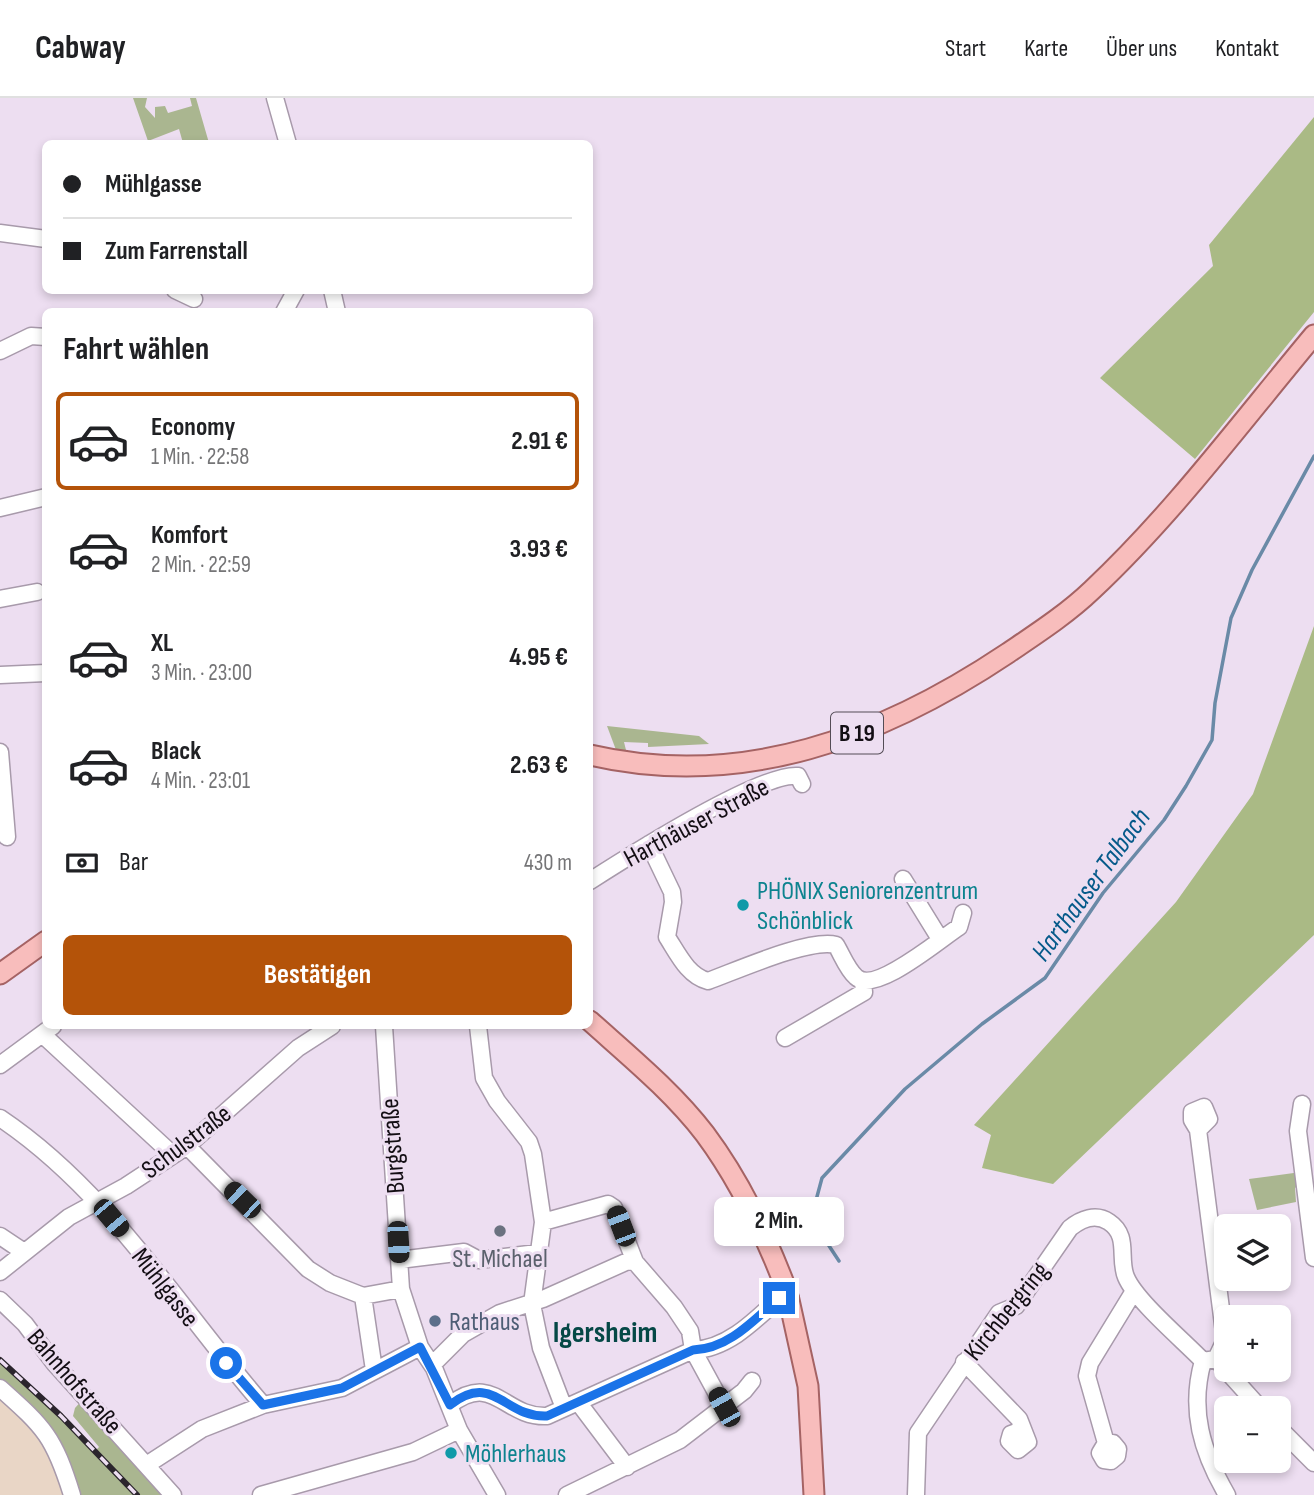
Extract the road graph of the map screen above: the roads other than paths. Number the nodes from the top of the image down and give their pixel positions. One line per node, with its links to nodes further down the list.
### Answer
1 (275, 98): 2 (street)
2 (287, 140)
3 (0, 233): 4 (street)
4 (42, 238)
5 (183, 294): 6 (street)
6 (194, 299)
7 (1314, 335): 17 (main road, B 19)
8 (42, 337): 9 (street)
9 (0, 351)
10 (42, 498): 11 (street)
11 (0, 508)
12 (37, 592): 13 (street)
13 (0, 599)
14 (42, 673): 15 (street)
15 (0, 675)
16 (0, 752): 19 (street)
17 (593, 756)
18 (802, 784): 20 (street, Harthäuser Straße)
19 (7, 837)
20 (649, 844): 21 (street, Harthäuser Straße); 27 (street)
21 (593, 879)
22 (903, 879): 24 (street)
23 (963, 913): 24 (street)
24 (940, 939): 27 (street)
25 (42, 945): 26 (main road)
26 (0, 974)
27 (863, 982): 33 (street)
28 (593, 1024): 49 (main road)
29 (328, 1029): 38 (street, Schulstraße)
30 (384, 1029): 45 (street, Burgstraße)
31 (479, 1029): 40 (street)
32 (48, 1030): 34 (street); 38 (street)
33 (785, 1038)
34 (0, 1065)
35 (1303, 1104): 44 (street)
36 (0, 1118): 39 (street, Mühlgasse)
37 (1198, 1130): 56 (street)
38 (180, 1150): 39 (street, Schulstraße); 50 (street)
39 (98, 1203): 42 (street, Schulstraße); 63 (street, Mühlgasse)
40 (544, 1222): 43 (street); 46 (street)
41 (0, 1236): 42 (street)
42 (24, 1252): 47 (street, Schulstraße)
43 (537, 1254): 45 (street); 53 (street)
44 (1314, 1258)
45 (399, 1260): 51 (street, Burgstraße)
46 (635, 1262): 53 (street); 55 (street)
47 (0, 1272)
48 (1134, 1290): 56 (street, Kirchbergring); 57 (street, Kirchbergring); 70 (street)
49 (788, 1292): 55 (street); 79 (main road)
50 (363, 1296): 51 (street); 59 (street)
51 (402, 1296): 54 (street, Burgstraße)
52 (0, 1300): 71 (street, Bahnhofstraße)
53 (532, 1304): 58 (street); 65 (street)
54 (420, 1347): 58 (street, Burgstraße); 59 (street)
55 (693, 1350): 65 (street); 66 (street)
56 (1210, 1360): 62 (street, Kirchbergring); 81 (street)
57 (964, 1362): 68 (street); 80 (street, Kirchbergring)
58 (432, 1365): 64 (street, Burgstraße)
59 (374, 1370): 63 (street)
60 (752, 1381): 66 (street)
61 (0, 1388): 74 (street)
62 (1247, 1396)
63 (263, 1405): 71 (street)
64 (450, 1405): 65 (street); 67 (street, Burgstraße)
65 (571, 1405): 73 (street)
66 (724, 1407): 73 (street)
67 (458, 1430): 76 (street); 77 (street, Burgstraße)
68 (1022, 1430)
69 (1291, 1440): 72 (street)
70 (1106, 1443)
71 (148, 1464): 75 (street, Bahnhofstraße)
72 (1314, 1464)
73 (627, 1467): 78 (street)
74 (72, 1495)
75 (173, 1495)
76 (261, 1495)
77 (497, 1495)
78 (567, 1495)
79 (814, 1495)
80 (916, 1495)
81 (1227, 1495)

